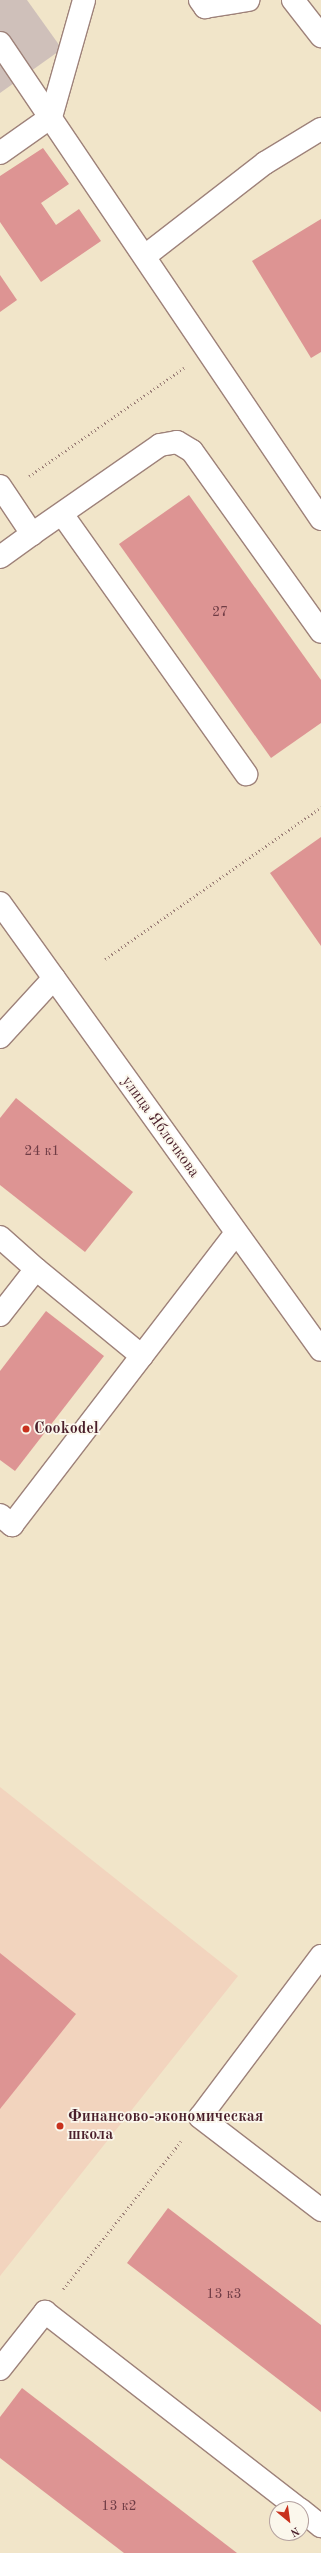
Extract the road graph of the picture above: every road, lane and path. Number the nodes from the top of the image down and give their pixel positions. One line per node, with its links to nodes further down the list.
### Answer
1 (84, 0): 7 (street)
2 (200, 0): 3 (street)
3 (248, 0)
4 (293, 0): 5 (street)
5 (321, 36)
6 (0, 44): 7 (street)
7 (51, 117): 9 (street); 10 (street)
8 (321, 129): 10 (street)
9 (0, 152)
10 (145, 256): 11 (street)
11 (207, 351): 12 (path); 14 (street)
12 (2, 489): 15 (street)
13 (62, 514): 15 (street); 17 (street); 18 (street)
14 (321, 519)
15 (32, 534): 16 (street)
16 (0, 557)
17 (321, 632)
18 (246, 774)
19 (321, 807): 21 (path)
20 (0, 903): 22 (street, улица Яблочкова)
21 (105, 959)
22 (54, 978): 23 (street); 24 (street, улица Яблочкова)
23 (0, 1037)
24 (236, 1233): 28 (street, улица Яблочкова); 29 (street)
25 (0, 1237): 26 (street)
26 (36, 1269): 27 (street); 29 (street)
27 (0, 1316)
28 (321, 1350)
29 (142, 1356): 30 (street)
30 (4, 1525)
31 (321, 1956): 32 (street)
32 (200, 2117): 33 (street); 34 (path)
33 (321, 2210)
34 (45, 2312): 35 (street); 36 (street)
35 (0, 2369)
36 (288, 2501)
37 (309, 2517): 38 (street)
38 (321, 2526)

